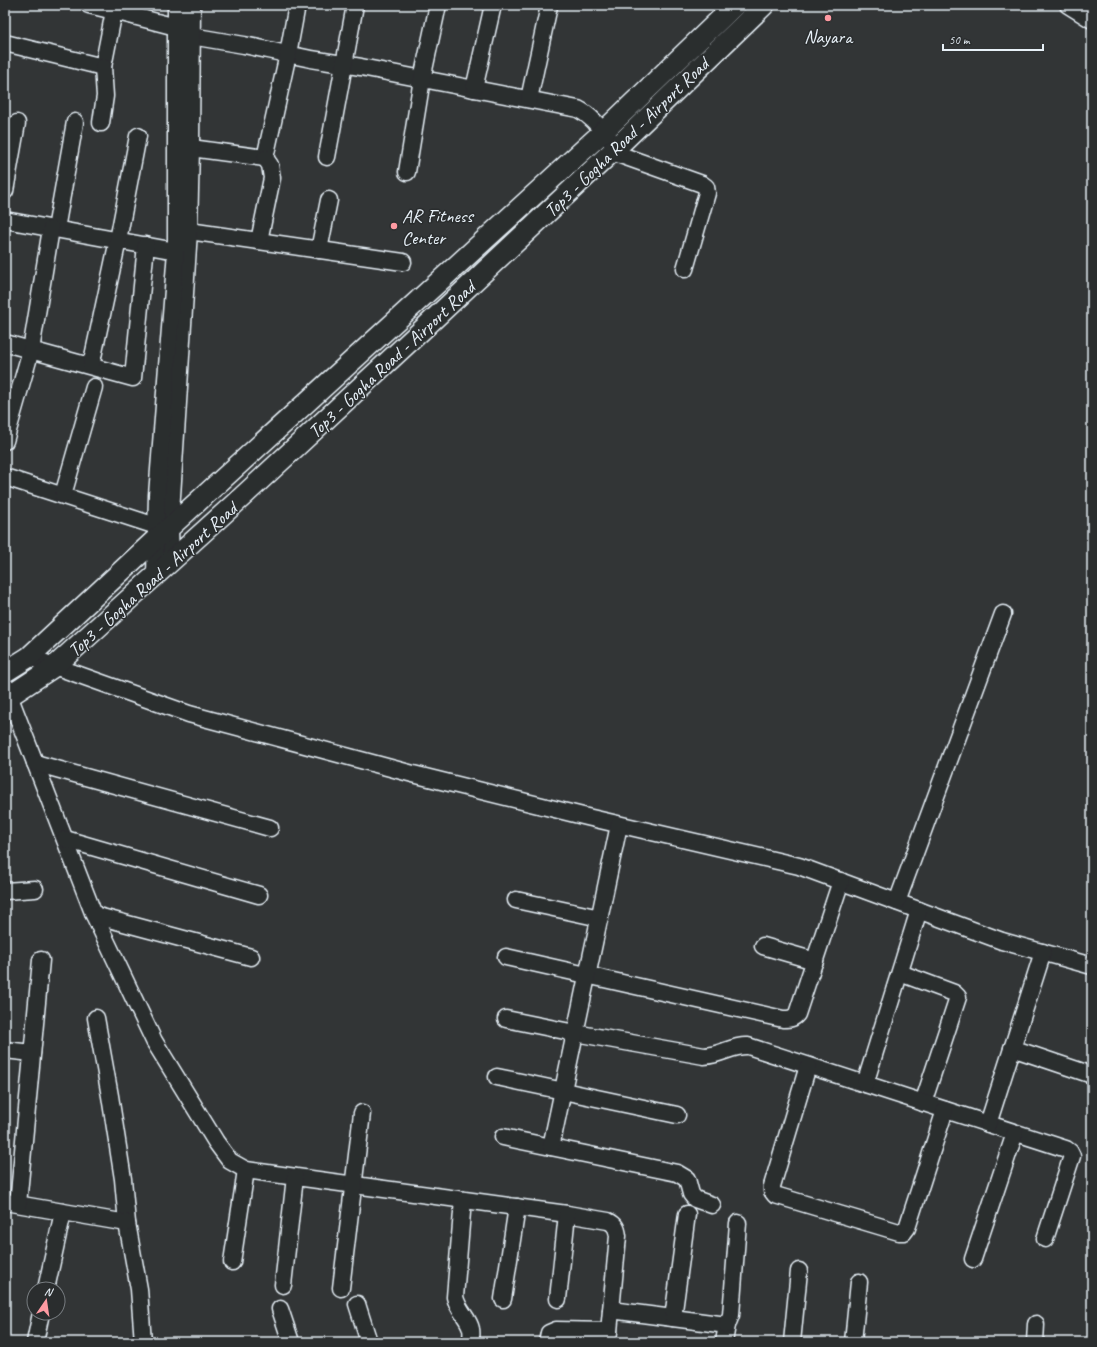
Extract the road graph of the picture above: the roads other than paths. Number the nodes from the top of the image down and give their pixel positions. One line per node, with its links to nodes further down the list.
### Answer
1 (90, 5): 12 (street)
2 (176, 5): 14 (street)
3 (192, 5): 15 (street)
4 (297, 5): 17 (street)
5 (355, 5): 18 (street)
6 (438, 5): 20 (street)
7 (493, 5): 21 (street)
8 (735, 5): 26 (main road)
9 (764, 5): 29 (main road, Top3 - Gogha Road - Airport Road)
10 (1068, 5): 13 (street)
11 (549, 6): 22 (street)
12 (114, 11): 14 (street); 19 (street)
13 (1092, 20)
14 (176, 27): 42 (street)
15 (191, 36): 17 (street); 28 (street)
16 (5, 43): 19 (street)
17 (288, 54): 18 (street); 31 (street)
18 (344, 64): 20 (street); 30 (street)
19 (103, 67): 24 (street)
20 (422, 79): 21 (street); 32 (street)
21 (474, 89): 22 (street)
22 (529, 99): 26 (street)
23 (75, 122): 36 (street)
24 (101, 123)
25 (16, 124): 33 (street)
26 (603, 132): 29 (street); 52 (main road)
27 (138, 136): 38 (street)
28 (191, 148): 31 (street); 37 (street)
29 (614, 150): 44 (street); 53 (main road, Top3 - Gogha Road - Airport Road)
30 (327, 157)
31 (265, 158): 39 (street)
32 (407, 172)
33 (5, 191)
34 (329, 200): 41 (street)
35 (5, 220): 36 (street)
36 (53, 229): 38 (street); 46 (street)
37 (189, 231): 39 (street); 52 (street)
38 (118, 240): 40 (street); 47 (street)
39 (259, 241): 41 (street)
40 (146, 245): 42 (street); 47 (street)
41 (319, 250): 43 (street)
42 (176, 251): 52 (street)
43 (403, 262)
44 (685, 269)
45 (5, 343): 46 (street)
46 (31, 350): 47 (street); 49 (street)
47 (91, 366)
48 (94, 387): 51 (street)
49 (5, 441)
50 (5, 476): 51 (street)
51 (63, 495): 52 (street)
52 (161, 531): 53 (street); 54 (street); 56 (main road)
53 (171, 562): 54 (main road, Top3 - Gogha Road - Airport Road)
54 (155, 575): 57 (main road, Top3 - Gogha Road - Airport Road)
55 (1003, 614): 69 (street)
56 (29, 657): 57 (street); 58 (main road)
57 (55, 666): 59 (main road, Top3 - Gogha Road - Airport Road); 61 (street)
58 (5, 672)
59 (7, 693): 60 (street)
60 (35, 763): 62 (street); 63 (street)
61 (619, 825): 64 (street); 72 (street)
62 (270, 828)
63 (65, 839): 67 (street); 71 (street)
64 (841, 882): 69 (street); 78 (street)
65 (35, 889): 66 (street)
66 (5, 891)
67 (259, 895)
68 (516, 900): 72 (street)
69 (897, 902): 70 (street)
70 (919, 910): 74 (street); 80 (street)
71 (94, 915): 75 (street); 101 (street)
72 (600, 918): 81 (street)
73 (763, 946): 78 (street)
74 (1042, 952): 79 (street); 85 (street)
75 (251, 957)
76 (506, 957): 81 (street)
77 (41, 960): 87 (street)
78 (815, 961): 81 (street)
79 (1092, 966)
80 (900, 973): 91 (street); 93 (street)
81 (588, 974): 84 (street)
82 (96, 1018): 111 (street)
83 (506, 1019): 84 (street)
84 (575, 1033): 88 (street); 92 (street)
85 (1012, 1048): 89 (street); 97 (street)
86 (5, 1050): 87 (street)
87 (32, 1053): 105 (street)
88 (808, 1066): 91 (street); 94 (street)
89 (1092, 1075)
90 (497, 1077): 92 (street)
91 (865, 1084): 93 (street)
92 (563, 1091): 96 (street); 100 (street)
93 (923, 1103): 94 (street)
94 (945, 1110): 97 (street)
95 (362, 1113): 103 (street)
96 (677, 1115)
97 (988, 1124): 98 (street)
98 (1015, 1133): 113 (street); 114 (street)
99 (503, 1137): 100 (street)
100 (551, 1147): 106 (street)
101 (246, 1170): 102 (street); 115 (street)
102 (295, 1177): 103 (street); 119 (street)
103 (354, 1185): 104 (street); 120 (street)
104 (463, 1200): 107 (street); 135 (street)
105 (11, 1203): 108 (street)
106 (712, 1205)
107 (517, 1207): 109 (street); 121 (street)
108 (63, 1212): 111 (street); 117 (street)
109 (567, 1214): 122 (street); 125 (street)
110 (687, 1214): 126 (street)
111 (127, 1223): 132 (street)
112 (738, 1223): 129 (street)
113 (1045, 1239)
114 (973, 1260)
115 (232, 1262)
116 (799, 1271): 138 (street)
117 (48, 1281)
118 (859, 1282): 139 (street)
119 (283, 1285)
120 (341, 1288)
121 (503, 1299)
122 (558, 1299)
123 (357, 1304): 134 (street)
124 (280, 1309): 133 (street)
125 (611, 1310): 126 (street); 130 (street)
126 (673, 1318): 129 (street)
127 (39, 1321): 131 (street)
128 (1036, 1324): 140 (street)
129 (727, 1325): 137 (street)
130 (608, 1337): 136 (street)
131 (35, 1342)
132 (143, 1342)
133 (291, 1342)
134 (369, 1342)
135 (471, 1342)
136 (547, 1342)
137 (724, 1342)
138 (792, 1342)
139 (853, 1342)
140 (1035, 1342)

